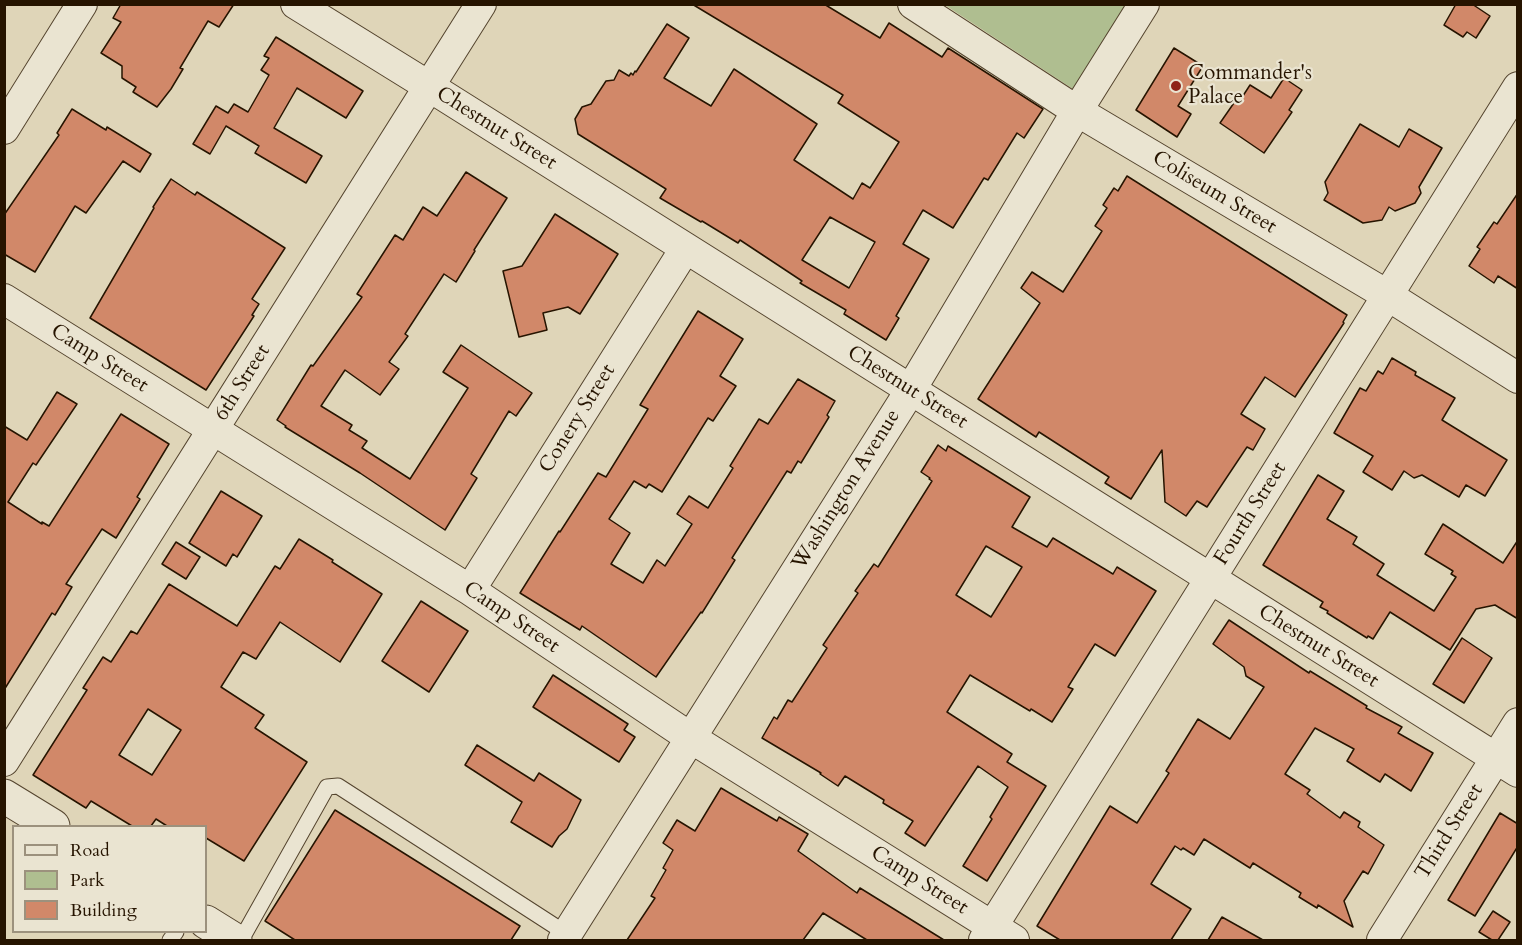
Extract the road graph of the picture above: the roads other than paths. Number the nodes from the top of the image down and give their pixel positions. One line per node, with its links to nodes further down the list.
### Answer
1 (82, 4): 9 (street)
2 (296, 4): 6 (street, Chestnut Street)
3 (481, 4): 6 (street, 6th Street)
4 (913, 4): 8 (street, Coliseum Street)
5 (1144, 4): 8 (street, Washington Avenue)
6 (430, 87): 10 (street, Chestnut Street); 15 (street, 6th Street)
7 (1518, 87): 11 (street, Fourth Street)
8 (1077, 111): 11 (street, Coliseum Street); 14 (street, Washington Avenue)
9 (4, 129)
10 (685, 249): 14 (street, Chestnut Street); 17 (street, Conery Street)
11 (1387, 295): 13 (street, Coliseum Street); 16 (street, Fourth Street)
12 (4, 299): 15 (street, Camp Street)
13 (1518, 378)
14 (910, 391): 16 (street, Chestnut Street); 19 (street, Washington Avenue)
15 (213, 430): 17 (street, Camp Street); 20 (street, 6th Street)
16 (1210, 579): 21 (street, Chestnut Street); 25 (street, Fourth Street)
17 (470, 590): 19 (street, Camp Street)
18 (1518, 723): 21 (street, Third Street)
19 (691, 738): 25 (street, Camp Street); 26 (street, Washington Avenue)
20 (4, 761)
21 (1507, 765): 29 (street, Third Street)
22 (4, 796): 23 (street)
23 (51, 825)
24 (207, 923): 27 (street)
25 (997, 936)
26 (565, 937): 28 (lane)
27 (235, 940)
28 (241, 940)
29 (1382, 940)

